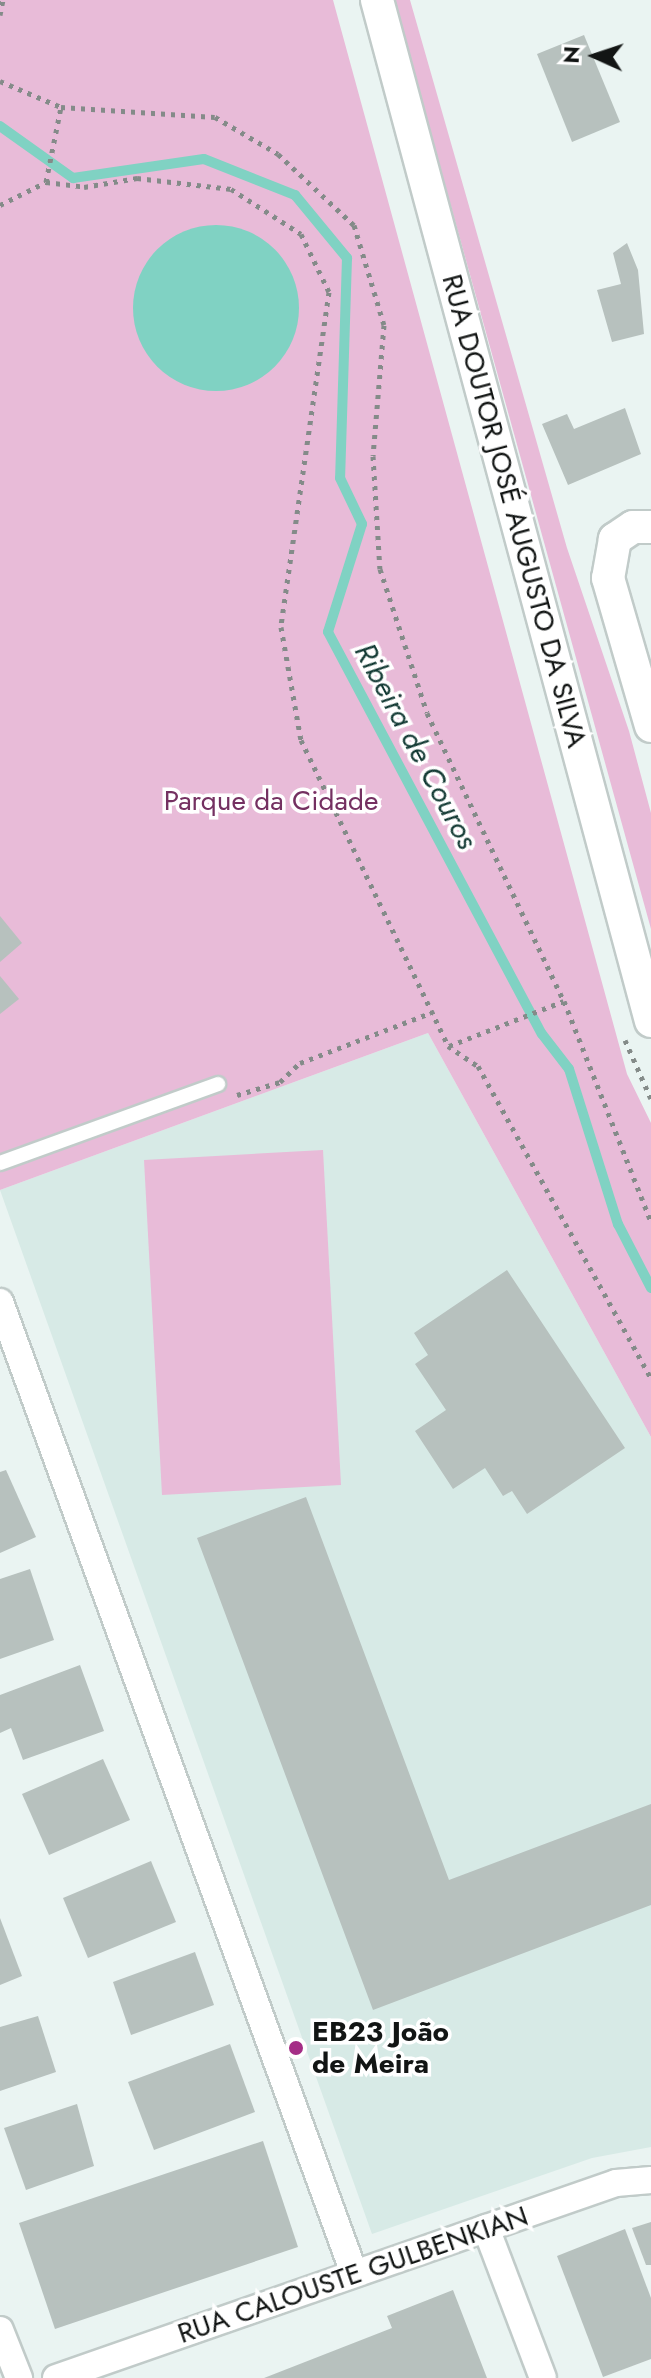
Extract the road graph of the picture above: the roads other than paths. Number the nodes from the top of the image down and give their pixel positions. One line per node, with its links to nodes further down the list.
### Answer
1 (377, 0): 4 (street, RUA DOUTOR JOSÉ AUGUSTO DA SILVA)
2 (651, 527): 3 (street)
3 (651, 726)
4 (651, 1021)
5 (218, 1084): 6 (lane)
6 (0, 1163)
7 (0, 1302): 10 (street)
8 (651, 2180): 9 (street, RUA CALOUSTE GULBENKIAN)
9 (486, 2228): 10 (street, RUA CALOUSTE GULBENKIAN); 14 (street)
10 (354, 2273): 13 (street, RUA CALOUSTE GULBENKIAN)
11 (0, 2330): 12 (street)
12 (19, 2378)
13 (56, 2378)
14 (543, 2378)

